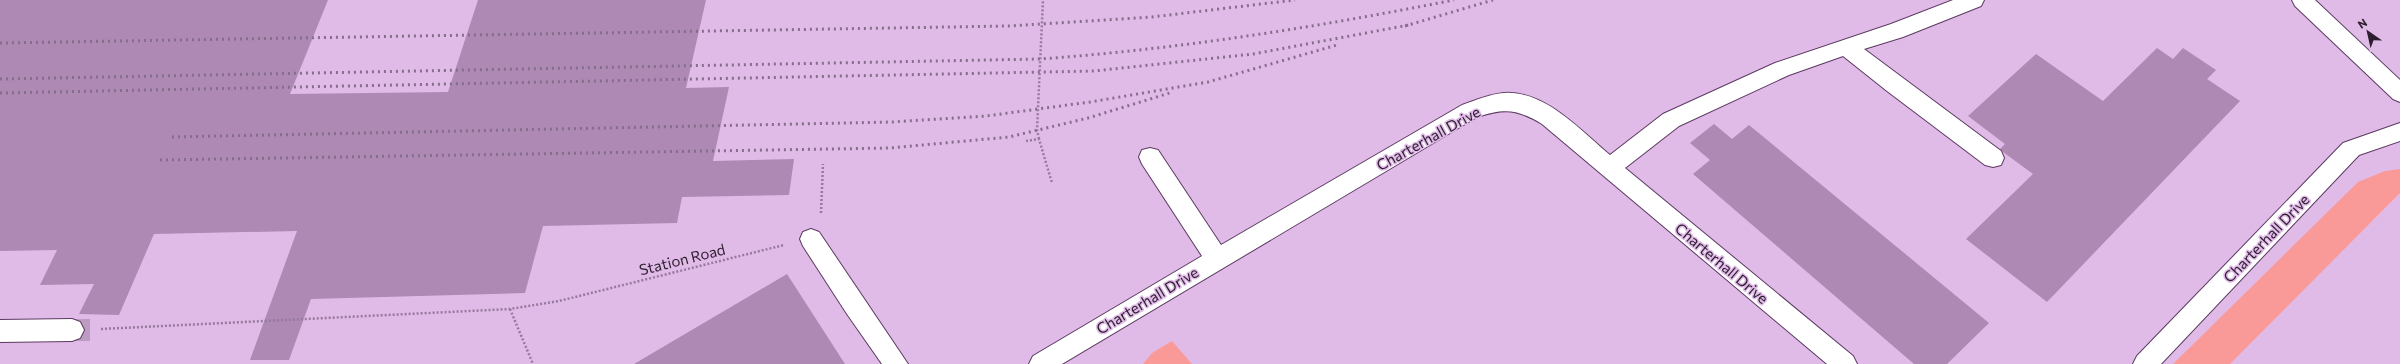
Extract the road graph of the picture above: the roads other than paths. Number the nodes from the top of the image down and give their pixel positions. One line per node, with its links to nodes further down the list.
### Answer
1 (1974, 0): 3 (street)
2 (2302, 0): 4 (street)
3 (1846, 46): 7 (street); 8 (street)
4 (2400, 93)
5 (2400, 132): 16 (street, Charterhall Drive)
6 (1150, 156): 10 (street)
7 (1993, 158)
8 (1609, 168): 10 (street, Charterhall Drive); 15 (street, Charterhall Drive)
9 (811, 239): 13 (street)
10 (1217, 259): 14 (street, Charterhall Drive)
11 (72, 330): 12 (street)
12 (0, 331)
13 (896, 364)
14 (1041, 364)
15 (1845, 364)
16 (2145, 364)

